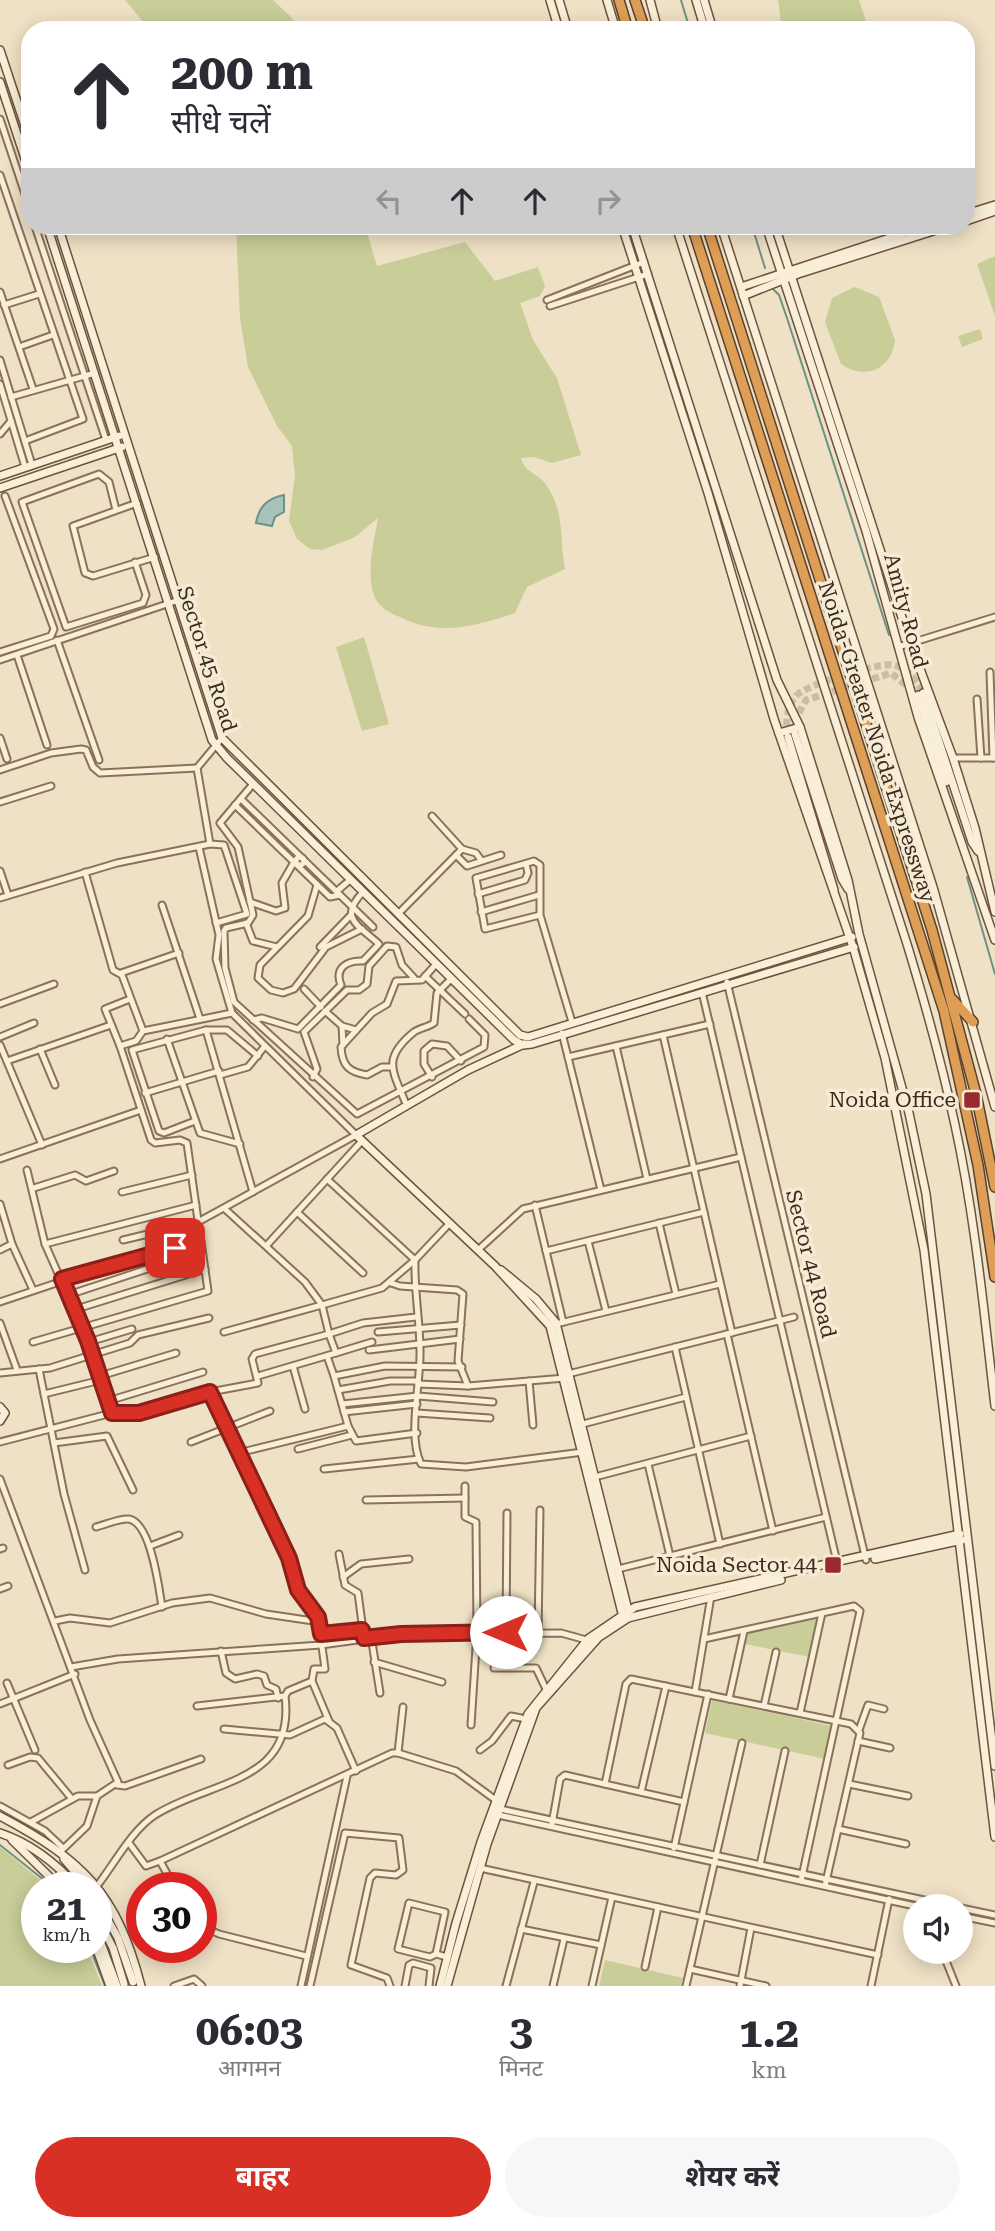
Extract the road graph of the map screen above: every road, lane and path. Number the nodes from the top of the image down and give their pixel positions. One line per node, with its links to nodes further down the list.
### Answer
1 (550, 0): 9 (street)
2 (559, 0): 10 (street)
3 (607, 0): 11 (street)
4 (619, 0): 12 (highway)
5 (635, 0): 13 (highway)
6 (650, 0): 14 (street)
7 (696, 0): 15 (street)
8 (704, 0): 16 (street)
9 (556, 21)
10 (565, 21)
11 (613, 21)
12 (625, 21)
13 (642, 21)
14 (656, 21)
15 (702, 21)
16 (710, 21)
17 (0, 50): 19 (street)
18 (0, 82): 21 (street)
19 (21, 114)
20 (0, 119): 23 (street)
21 (21, 146)
22 (0, 175): 48 (street)
23 (21, 182)
24 (995, 205): 25 (street)
25 (975, 211)
26 (995, 211): 27 (street)
27 (975, 217)
28 (38, 235): 55 (street)
29 (50, 235): 54 (street, Sector 45 Road)
30 (61, 235): 62 (street, Sector 45 Road)
31 (625, 235): 42 (street)
32 (635, 235): 41 (street)
33 (679, 235): 310 (street)
34 (695, 235): 250 (highway, Noida-Greater Noida Expressway)
35 (710, 235): 164 (highway, Noida-Greater Noida Expressway)
36 (724, 235): 46 (street)
37 (769, 235): 45 (street)
38 (777, 235): 45 (street)
39 (902, 235): 45 (street)
40 (922, 235): 45 (street)
41 (644, 262): 42 (street); 43 (street)
42 (635, 266): 44 (street); 44 (street)
43 (648, 274): 44 (street); 88 (street)
44 (638, 278): 87 (street)
45 (786, 279): 46 (street); 49 (street); 80 (street, Amity Road); 81 (street, Amity Road)
46 (741, 287): 49 (street)
47 (0, 292): 50 (street)
48 (39, 295): 50 (street); 51 (street)
49 (743, 296): 173 (street)
50 (4, 305): 52 (street)
51 (53, 335): 52 (street); 56 (street)
52 (19, 347): 58 (street)
53 (0, 359): 59 (street)
54 (94, 373): 55 (street); 63 (street, Sector 45 Road)
55 (84, 375): 56 (street); 64 (street)
56 (67, 379): 58 (street); 65 (street)
57 (0, 384): 60 (street)
58 (33, 389): 59 (street)
59 (11, 397): 65 (street)
60 (11, 421): 61 (street); 68 (street)
61 (1, 430)
62 (126, 433): 63 (street); 66 (street, Sector 45 Road)
63 (115, 437): 64 (street); 67 (street, Sector 45 Road)
64 (106, 440): 68 (street)
65 (26, 441): 68 (street)
66 (130, 444): 67 (street); 76 (street, Sector 45 Road)
67 (119, 448): 70 (street); 72 (street, Sector 45 Road)
68 (29, 466): 69 (street)
69 (0, 476)
70 (0, 488)
71 (5, 496): 82 (street)
72 (137, 503): 73 (street); 74 (street, Sector 45 Road)
73 (116, 510): 75 (street); 75 (street)
74 (155, 557): 75 (street); 77 (street, Sector 45 Road)
75 (135, 562)
76 (179, 600): 77 (street); 90 (street, Sector 45 Road)
77 (169, 603): 79 (street); 92 (street, Sector 45 Road)
78 (995, 617): 80 (street)
79 (57, 640): 83 (street); 97 (street)
80 (910, 644): 81 (street); 94 (street, Amity Road)
81 (897, 648): 111 (street, Amity Road)
82 (0, 652)
83 (17, 655): 84 (street); 91 (street)
84 (0, 660)
85 (990, 672): 96 (street)
86 (977, 699): 95 (street)
87 (779, 733): 88 (street); 128 (street)
88 (795, 733): 128 (street); 141 (street)
89 (0, 738): 93 (street)
90 (222, 738): 92 (street); 134 (street, Sector 45 Road)
91 (47, 745)
92 (216, 746): 98 (street); 100 (street, Sector 45 Road)
93 (7, 758)
94 (953, 758): 95 (street); 112 (street, Amity Road)
95 (981, 758): 96 (street)
96 (994, 758)
97 (99, 761)
98 (197, 768): 99 (street); 106 (street)
99 (0, 770)
100 (253, 784): 102 (street); 119 (street, Sector 45 Road)
101 (51, 786): 103 (street)
102 (241, 799): 104 (street); 113 (street)
103 (0, 802)
104 (235, 805): 115 (street); 129 (street)
105 (432, 816): 108 (street)
106 (210, 844): 107 (street); 137 (street)
107 (199, 846): 118 (street); 137 (street)
108 (462, 849): 109 (street); 114 (street)
109 (456, 855): 114 (street); 134 (street)
110 (501, 855): 114 (street)
111 (967, 856): 112 (street); 143 (street, Amity Road)
112 (981, 857): 126 (street, Amity Road)
113 (303, 858): 115 (street); 122 (street)
114 (481, 860)
115 (296, 864): 120 (street); 129 (street)
116 (526, 864): 123 (street); 123 (street); 125 (street)
117 (0, 871): 124 (street)
118 (85, 872): 124 (street); 152 (street)
119 (350, 880): 121 (street, Sector 45 Road); 122 (street)
120 (317, 885): 122 (street); 146 (street)
121 (363, 892): 130 (street); 151 (street, Sector 45 Road)
122 (339, 893): 130 (street)
123 (478, 894): 132 (street)
124 (8, 895): 127 (street)
125 (539, 895): 132 (street); 136 (street)
126 (993, 897): 133 (street, Amity Road)
127 (0, 898)
128 (834, 898): 142 (street)
129 (250, 902): 138 (street)
130 (351, 904): 135 (street); 139 (street)
131 (162, 905): 149 (street)
132 (481, 912): 136 (street)
133 (995, 912)
134 (399, 913): 185 (street, Sector 45 Road)
135 (351, 915): 140 (street); 147 (street)
136 (540, 915): 172 (street)
137 (216, 923): 168 (street)
138 (246, 923): 145 (street); 170 (street)
139 (373, 927)
140 (362, 929): 154 (street); 167 (street)
141 (859, 934): 142 (street); 144 (street)
142 (849, 937): 148 (street); 153 (street)
143 (995, 940)
144 (862, 944): 148 (street); 349 (street)
145 (260, 945): 146 (street); 150 (street)
146 (277, 947): 150 (street)
147 (320, 947)
148 (853, 947): 159 (street); 350 (street)
149 (179, 953): 152 (street); 169 (street)
150 (264, 960): 160 (street)
151 (436, 964): 155 (street); 157 (street, Sector 45 Road)
152 (121, 973): 165 (street)
153 (725, 975): 159 (street, Sector 44 Road); 172 (street)
154 (303, 976): 160 (street); 161 (street)
155 (425, 976): 156 (street); 162 (street)
156 (414, 978): 167 (street); 179 (street)
157 (451, 979): 162 (street); 185 (street, Sector 45 Road)
158 (54, 984): 166 (street)
159 (727, 985): 163 (street); 262 (street, Sector 44 Road)
160 (294, 989): 161 (street)
161 (304, 989): 167 (street)
162 (440, 990): 195 (street); 196 (street)
163 (702, 992): 174 (street); 181 (street)
164 (950, 998): 173 (highway); 222 (highway, Noida-Greater Noida Expressway)
165 (130, 999): 175 (street); 180 (street)
166 (0, 1003)
167 (323, 1009): 170 (street); 176 (street); 199 (street)
168 (232, 1013): 169 (street); 189 (street)
169 (200, 1019): 180 (street)
170 (253, 1020): 199 (street)
171 (34, 1023): 183 (street)
172 (572, 1023): 177 (street)
173 (973, 1023): 198 (street)
174 (710, 1024): 182 (street); 214 (street)
175 (111, 1025): 188 (street); 191 (street)
176 (342, 1026): 179 (street); 187 (street)
177 (560, 1026): 181 (street); 185 (street)
178 (206, 1030): 184 (street); 192 (street); 197 (street)
179 (356, 1030): 187 (street)
180 (143, 1031): 188 (street)
181 (563, 1035): 185 (street); 193 (street)
182 (663, 1035): 190 (street); 216 (street)
183 (0, 1037)
184 (167, 1039): 201 (street); 204 (street)
185 (521, 1039): 206 (street)
186 (0, 1045): 194 (street)
187 (343, 1045): 196 (street)
188 (120, 1046): 208 (street)
189 (265, 1046): 192 (street); 210 (street)
190 (616, 1046): 193 (street); 221 (street)
191 (40, 1049): 194 (street); 203 (street)
192 (258, 1056): 197 (street)
193 (568, 1057): 224 (street)
194 (7, 1061): 213 (street)
195 (461, 1061): 200 (street); 200 (street)
196 (390, 1067): 205 (street)
197 (219, 1073): 201 (street); 212 (street)
198 (991, 1073): 202 (street)
199 (313, 1077): 205 (street)
200 (432, 1077): 205 (street)
201 (182, 1082): 204 (street); 209 (street)
202 (992, 1083): 207 (street)
203 (55, 1085)
204 (145, 1093): 209 (street)
205 (402, 1093): 206 (street)
206 (406, 1104): 210 (street)
207 (995, 1107)
208 (141, 1110): 213 (street); 219 (street)
209 (195, 1121): 212 (street)
210 (356, 1135): 211 (street); 226 (street)
211 (361, 1142): 220 (street); 235 (street)
212 (240, 1144): 226 (street)
213 (42, 1145): 215 (street)
214 (741, 1157): 216 (street); 265 (street)
215 (0, 1159)
216 (694, 1168): 221 (street); 232 (street)
217 (27, 1170): 223 (street)
218 (114, 1171): 223 (street)
219 (192, 1175): 225 (street); 228 (street)
220 (327, 1179): 231 (street); 246 (street)
221 (647, 1179): 224 (street)
222 (995, 1187)
223 (34, 1188): 240 (street)
224 (601, 1190): 229 (street)
225 (122, 1192)
226 (253, 1192): 230 (street)
227 (0, 1204): 239 (street)
228 (196, 1205): 233 (street); 240 (street)
229 (535, 1205): 243 (street); 245 (street)
230 (225, 1209): 233 (street); 241 (street)
231 (297, 1212): 241 (street); 249 (street)
232 (704, 1212): 234 (street); 253 (street)
233 (198, 1222): 236 (street); 238 (street)
234 (659, 1223): 237 (street); 256 (street)
235 (449, 1224): 243 (street); 246 (street)
236 (123, 1240)
237 (588, 1241): 245 (street); 261 (street)
238 (201, 1242): 244 (street); 251 (street)
239 (12, 1244): 242 (street); 255 (street)
240 (45, 1244): 251 (street)
241 (267, 1245): 259 (street)
242 (0, 1250)
243 (478, 1250): 247 (street)
244 (202, 1251): 248 (street); 257 (street)
245 (546, 1251): 267 (street)
246 (415, 1260): 252 (street); 254 (street)
247 (495, 1266): 267 (street); 296 (street)
248 (205, 1269): 260 (street); 269 (street)
249 (363, 1273)
250 (995, 1277)
251 (62, 1279): 255 (street); 257 (street)
252 (391, 1283): 254 (street); 259 (street)
253 (720, 1284): 256 (street); 274 (street)
254 (414, 1287): 263 (street); 268 (street)
255 (33, 1290): 258 (street)
256 (676, 1294): 261 (street)
257 (68, 1295): 260 (street)
258 (0, 1302)
259 (322, 1305): 272 (street); 275 (street)
260 (73, 1310): 269 (street)
261 (606, 1311): 267 (street)
262 (806, 1314): 265 (street); 355 (street, Sector 44 Road)
263 (416, 1317): 270 (street); 275 (street)
264 (209, 1318): 285 (street)
265 (779, 1321): 274 (street); 345 (street)
266 (0, 1323): 291 (street)
267 (560, 1323): 296 (street)
268 (461, 1325): 270 (street); 276 (street)
269 (83, 1328): 277 (street); 278 (street)
270 (417, 1328): 273 (street); 280 (street)
271 (132, 1329): 278 (street)
272 (223, 1332)
273 (378, 1332)
274 (729, 1333): 281 (street); 326 (street)
275 (329, 1335): 284 (street); 294 (street)
276 (460, 1339): 280 (street); 289 (street)
277 (33, 1342)
278 (89, 1342): 285 (street)
279 (372, 1342): 284 (street)
280 (419, 1342): 282 (street); 288 (street)
281 (675, 1347): 296 (street); 305 (street)
282 (369, 1350)
283 (176, 1353): 297 (street)
284 (336, 1353): 286 (street)
285 (93, 1354): 290 (street); 297 (street)
286 (327, 1356): 287 (street); 295 (street)
287 (292, 1366): 294 (street); 312 (street)
288 (419, 1366): 289 (street); 295 (street); 299 (street)
289 (462, 1367): 300 (street)
290 (39, 1369): 291 (street); 303 (street)
291 (17, 1370): 293 (street)
292 (204, 1372): 306 (street)
293 (0, 1373)
294 (258, 1376): 302 (street)
295 (334, 1376): 301 (street)
296 (566, 1377): 298 (street); 320 (street)
297 (101, 1378): 303 (street); 306 (street)
298 (529, 1381): 300 (street); 319 (street)
299 (418, 1382): 300 (street); 301 (street); 304 (street)
300 (468, 1386)
301 (338, 1390): 308 (street)
302 (210, 1392): 315 (street); 322 (street)
303 (44, 1394): 323 (street)
304 (418, 1396): 307 (street); 308 (street); 309 (street)
305 (686, 1397): 320 (street); 331 (street)
306 (108, 1401): 315 (street)
307 (493, 1402)
308 (342, 1404): 314 (street)
309 (417, 1404): 314 (street); 316 (street)
310 (995, 1406)
311 (0, 1407): 317 (street)
312 (305, 1409)
313 (270, 1411): 322 (street)
314 (344, 1412): 321 (street)
315 (112, 1413): 323 (street)
316 (417, 1413): 318 (street); 324 (street)
317 (1, 1418)
318 (490, 1419)
319 (533, 1425)
320 (579, 1425): 332 (street)
321 (348, 1426): 325 (street); 333 (street)
322 (228, 1429): 328 (street); 333 (street)
323 (52, 1430): 327 (street); 329 (street)
324 (417, 1433): 325 (street); 334 (street)
325 (352, 1435): 330 (street)
326 (751, 1436): 331 (street); 347 (street)
327 (0, 1442)
328 (191, 1442)
329 (54, 1443): 340 (street); 359 (street)
330 (298, 1449)
331 (699, 1450): 335 (street); 351 (street)
332 (586, 1451): 334 (street); 337 (street)
333 (238, 1454): 368 (street)
334 (419, 1459): 336 (street)
335 (648, 1464): 337 (street); 354 (street)
336 (324, 1469)
337 (593, 1478): 358 (street); 365 (street)
338 (0, 1479): 367 (street)
339 (466, 1486): 341 (street)
340 (133, 1489)
341 (465, 1497): 342 (street); 371 (street)
342 (366, 1500)
343 (540, 1510): 373 (street)
344 (507, 1513): 372 (street)
345 (827, 1517): 347 (street); 357 (street)
346 (96, 1527): 352 (street)
347 (773, 1531): 351 (street)
348 (179, 1535): 352 (street)
349 (969, 1535): 350 (street); 418 (street)
350 (959, 1538): 355 (street); 436 (street)
351 (720, 1544): 354 (street)
352 (150, 1546): 364 (street)
353 (339, 1555): 360 (street)
354 (670, 1556): 358 (street)
355 (866, 1558): 357 (street); 363 (street)
356 (409, 1559): 360 (street)
357 (837, 1562): 365 (street)
358 (618, 1569): 365 (street)
359 (85, 1570)
360 (343, 1577): 369 (street)
361 (8, 1586): 362 (street)
362 (0, 1589)
363 (712, 1596): 376 (street); 377 (street)
364 (162, 1607): 367 (street); 368 (street)
365 (625, 1612): 377 (street)
366 (822, 1612): 370 (street); 401 (street); 404 (street)
367 (55, 1620): 382 (street)
368 (320, 1622): 374 (street)
369 (362, 1630): 374 (street); 375 (street)
370 (744, 1631): 376 (street); 395 (street)
371 (477, 1632): 372 (street); 375 (street); 405 (street)
372 (506, 1632): 373 (street)
373 (538, 1633): 377 (street)
374 (321, 1634): 378 (street)
375 (368, 1637): 378 (street); 381 (street)
376 (704, 1639): 390 (street)
377 (590, 1641): 389 (street); 430 (street)
378 (321, 1645): 379 (street); 385 (street)
379 (222, 1651): 382 (street); 393 (street)
380 (776, 1652): 398 (street)
381 (374, 1662): 386 (street); 391 (street)
382 (71, 1667): 384 (street)
383 (494, 1668): 389 (street)
384 (75, 1674): 394 (street); 423 (street)
385 (312, 1681): 393 (street); 403 (street)
386 (442, 1682)
387 (7, 1683): 394 (street)
388 (666, 1686): 390 (street); 421 (street); 424 (street)
389 (546, 1689): 402 (street)
390 (695, 1692): 392 (street)
391 (380, 1693)
392 (708, 1694): 395 (street); 428 (street)
393 (281, 1697): 397 (street); 408 (street)
394 (13, 1699): 396 (street); 412 (street)
395 (729, 1699): 398 (street)
396 (0, 1704)
397 (197, 1706)
398 (764, 1706): 401 (street)
399 (403, 1707): 415 (street)
400 (884, 1709): 407 (street)
401 (800, 1713): 404 (street)
402 (526, 1719): 413 (street); 430 (street)
403 (329, 1721): 408 (street); 419 (street)
404 (835, 1721): 407 (street); 452 (street)
405 (471, 1725)
406 (224, 1729): 408 (street)
407 (859, 1730): 409 (street)
408 (284, 1735): 437 (street)
409 (858, 1741): 411 (street); 422 (street)
410 (742, 1743): 441 (street)
411 (890, 1748)
412 (35, 1750)
413 (480, 1750)
414 (785, 1751): 445 (street)
415 (398, 1752): 419 (street); 430 (street)
416 (201, 1759): 423 (street)
417 (8, 1765): 427 (street)
418 (995, 1766)
419 (356, 1771): 420 (street)
420 (347, 1776): 442 (street); 476 (street)
421 (605, 1784): 424 (street); 433 (street)
422 (849, 1784): 426 (street); 434 (street)
423 (117, 1785): 425 (street)
424 (641, 1792): 428 (street)
425 (97, 1796): 427 (street); 439 (street)
426 (908, 1796)
427 (72, 1799): 432 (street)
428 (684, 1802): 440 (street)
429 (0, 1806): 432 (street)
430 (499, 1807): 433 (street); 444 (street); 477 (street)
431 (0, 1816): 439 (street)
432 (31, 1822): 439 (street)
433 (552, 1824): 440 (street)
434 (838, 1829): 438 (street); 454 (street)
435 (3, 1834): 443 (street); 446 (street)
436 (995, 1837)
437 (129, 1843): 442 (street); 450 (street)
438 (906, 1844)
439 (59, 1849): 449 (street)
440 (674, 1850): 441 (street)
441 (715, 1859): 445 (street); 464 (street)
442 (160, 1861): 451 (street)
443 (56, 1868): 447 (street); 448 (street)
444 (480, 1868): 453 (street); 495 (street)
445 (759, 1868): 452 (street)
446 (48, 1872)
447 (59, 1872)
448 (60, 1872)
449 (80, 1872)
450 (105, 1872)
451 (166, 1872)
452 (801, 1878): 454 (street)
453 (534, 1882): 456 (street); 468 (street)
454 (826, 1883): 455 (street); 458 (street)
455 (891, 1893): 457 (street); 458 (street)
456 (612, 1897): 460 (street); 472 (street)
457 (903, 1897)
458 (889, 1900): 459 (street); 475 (street)
459 (903, 1903)
460 (658, 1907): 464 (street); 481 (street)
461 (973, 1910): 463 (street)
462 (112, 1911): 486 (street)
463 (995, 1915)
464 (701, 1916): 469 (street); 482 (street)
465 (973, 1918): 466 (street)
466 (995, 1923)
467 (112, 1927): 484 (street)
468 (521, 1928): 471 (street); 496 (street)
469 (751, 1928): 475 (street); 483 (street)
470 (217, 1933): 476 (street)
471 (564, 1939): 472 (street); 497 (street)
472 (601, 1945): 498 (street)
473 (112, 1946): 484 (street)
474 (436, 1954): 474 (street); 477 (street)
475 (878, 1955): 501 (street)
476 (306, 1956): 489 (street)
477 (447, 1957): 494 (street)
478 (112, 1960): 484 (street)
479 (102, 1963): 485 (street)
480 (947, 1964): 502 (street)
481 (645, 1967)
482 (690, 1969): 483 (street); 499 (street)
483 (740, 1983): 500 (street)
484 (125, 1984)
485 (110, 1986)
486 (141, 1986)
487 (174, 1986): 488 (street)
488 (202, 1986)
489 (301, 1986)
490 (310, 1986): 491 (street)
491 (390, 1986)
492 (405, 1986): 493 (street)
493 (429, 1986)
494 (440, 1986)
495 (447, 1986)
496 (506, 1986)
497 (554, 1986)
498 (592, 1986)
499 (686, 1986)
500 (766, 1986)
501 (871, 1986)
502 (956, 1986)

